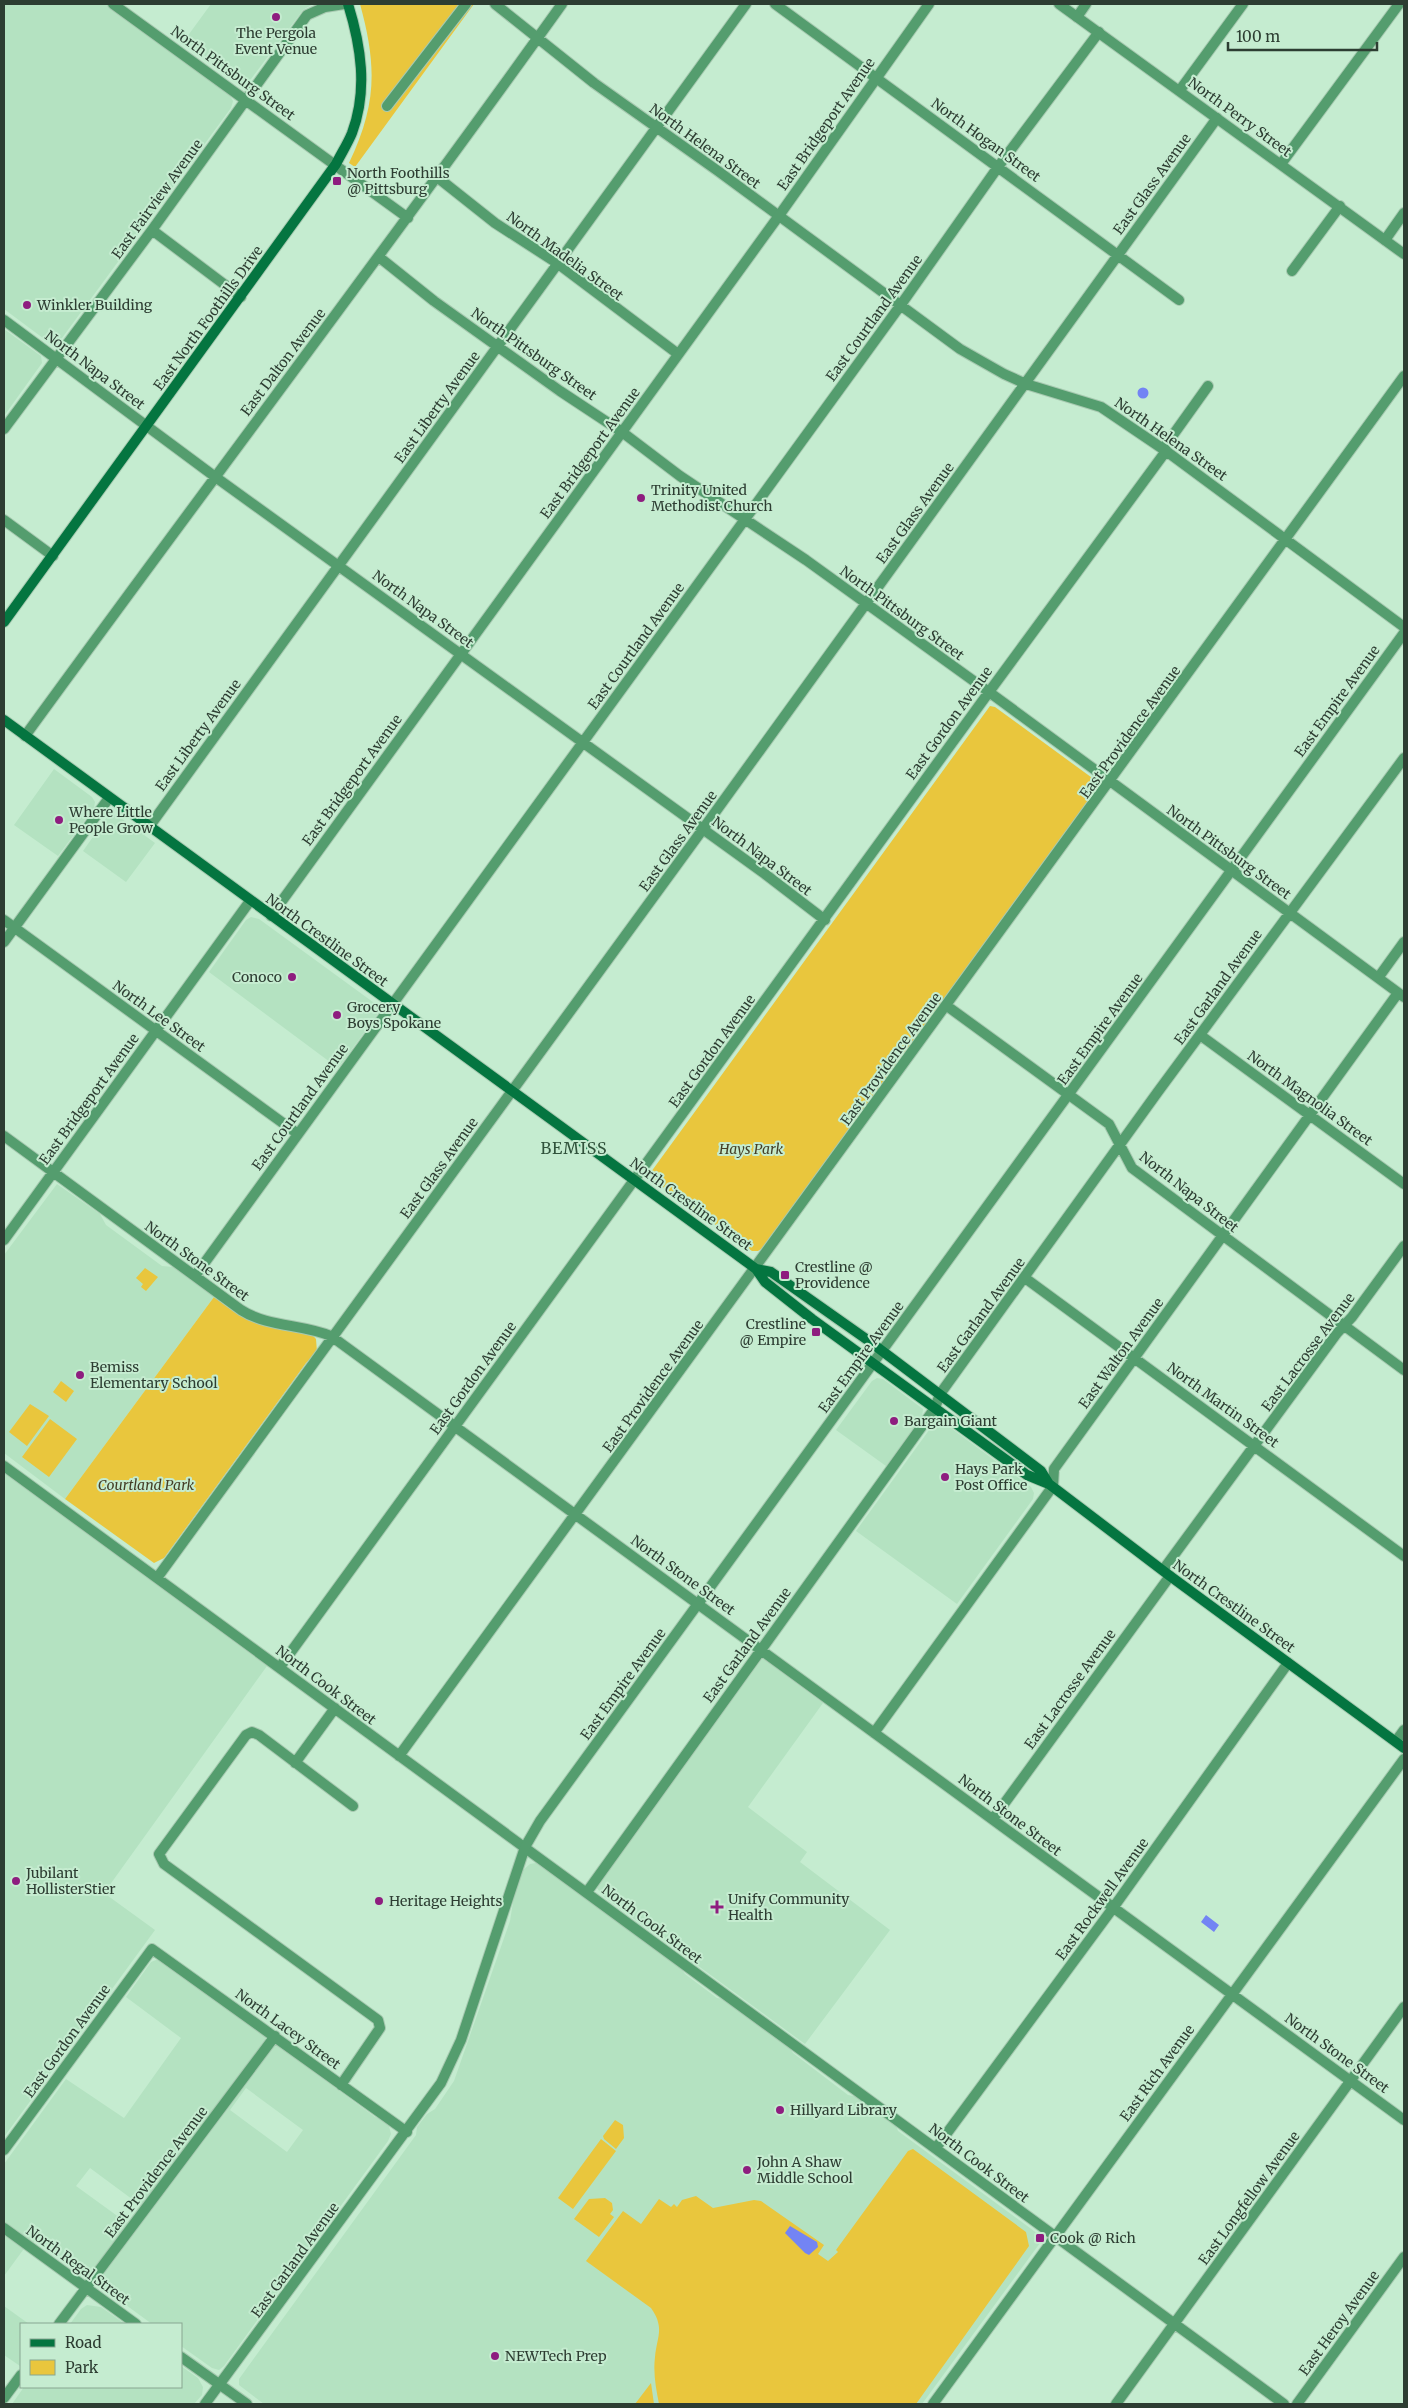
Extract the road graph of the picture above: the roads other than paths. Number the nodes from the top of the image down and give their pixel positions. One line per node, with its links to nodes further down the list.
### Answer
1 (113, 4): 18 (street, North Pittsburg Street)
2 (346, 4): 18 (street, East Fairview Avenue); 22 (main road, East North Foothills Drive)
3 (466, 4): 19 (street)
4 (495, 4): 15 (street, North Helena Street)
5 (562, 4): 15 (street, East Dalton Avenue)
6 (746, 4): 21 (street, East Liberty Avenue)
7 (775, 4): 16 (street, North Hogan Street)
8 (929, 4): 16 (street, East Bridgeport Avenue)
9 (1059, 4): 13 (street, North Perry Street)
10 (1086, 4): 13 (street)
11 (1243, 4): 17 (street)
12 (1399, 4): 23 (street)
13 (1077, 17): 14 (street, North Perry Street)
14 (1099, 32): 17 (street, North Perry Street); 24 (street, East Courtland Avenue)
15 (537, 38): 21 (street, North Helena Street); 25 (street, East Dalton Avenue)
16 (876, 77): 24 (street, North Hogan Street); 28 (street, East Bridgeport Avenue)
17 (1180, 90): 20 (street, North Perry Street)
18 (246, 99): 22 (street, North Pittsburg Street); 30 (street, East Fairview Avenue)
19 (388, 106)
20 (1217, 118): 23 (street, North Perry Street); 32 (street, East Glass Avenue)
21 (656, 128): 28 (street, North Helena Street); 35 (street, East Liberty Avenue)
22 (336, 164): 29 (street, North Pittsburg Street); 37 (main road, East North Foothills Drive)
23 (1281, 164): 26 (street, North Perry Street)
24 (998, 167): 32 (street, North Hogan Street); 39 (street, East Courtland Avenue)
25 (437, 177): 29 (street, East Dalton Avenue); 35 (street, North Madelia Street)
26 (1340, 206): 31 (street, North Perry Street); 36 (street)
27 (1404, 214): 31 (street)
28 (778, 216): 39 (street, North Helena Street); 42 (street, East Bridgeport Avenue)
29 (408, 218): 34 (street, East Dalton Avenue)
30 (152, 230): 37 (street); 43 (street, East Fairview Avenue)
31 (1386, 240): 33 (street, North Perry Street)
32 (1117, 254): 38 (street, North Hogan Street); 45 (street, East Glass Avenue)
33 (1404, 254)
34 (379, 257): 41 (street, North Pittsburg Street); 51 (street, East Dalton Avenue)
35 (557, 263): 41 (street, East Liberty Avenue); 42 (street, North Madelia Street)
36 (1292, 271)
37 (241, 297): 47 (main road, East North Foothills Drive)
38 (1179, 300)
39 (900, 306): 45 (street, North Helena Street); 52 (street, East Courtland Avenue)
40 (4, 320): 43 (street, North Napa Street)
41 (498, 346): 49 (street, North Pittsburg Street); 56 (street, East Liberty Avenue)
42 (678, 354): 49 (street, East Bridgeport Avenue)
43 (56, 358): 47 (street, North Napa Street); 48 (street, East Fairview Avenue)
44 (1404, 376): 54 (street, East Providence Avenue)
45 (1026, 384): 50 (street, North Helena Street); 57 (street, East Glass Avenue)
46 (1208, 386): 50 (street, East Gordon Avenue)
47 (146, 425): 51 (street, North Napa Street); 55 (main road, East North Foothills Drive)
48 (4, 429)
49 (622, 432): 52 (street, North Pittsburg Street); 61 (street, East Bridgeport Avenue)
50 (1164, 450): 54 (street, North Helena Street); 62 (street, East Gordon Avenue)
51 (214, 476): 56 (street, North Napa Street); 64 (street, East Dalton Avenue)
52 (746, 519): 57 (street, North Pittsburg Street); 65 (street, East Courtland Avenue)
53 (4, 520): 55 (street)
54 (1285, 540): 59 (street, North Helena Street); 67 (street, East Providence Avenue)
55 (53, 556): 58 (main road, East North Foothills Drive)
56 (339, 565): 61 (street, North Napa Street); 69 (street, East Liberty Avenue)
57 (867, 604): 62 (street, North Pittsburg Street); 70 (street, East Glass Avenue)
58 (4, 622)
59 (1404, 627)
60 (1404, 633): 71 (street, East Empire Avenue)
61 (461, 653): 65 (street, North Napa Street); 74 (street, East Bridgeport Avenue)
62 (989, 692): 67 (street, North Pittsburg Street); 76 (street, East Gordon Avenue)
63 (4, 720): 64 (main road, North Crestline Street)
64 (25, 736): 68 (main road, North Crestline Street)
65 (583, 742): 70 (street, North Napa Street); 82 (street, East Courtland Avenue)
66 (1404, 758): 73 (street, East Garland Avenue)
67 (1111, 782): 71 (street, North Pittsburg Street); 83 (street, East Providence Avenue)
68 (109, 798): 69 (main road, North Crestline Street); 77 (street)
69 (149, 827): 72 (main road, North Crestline Street)
70 (703, 829): 76 (street, North Napa Street); 86 (street, East Glass Avenue)
71 (1231, 871): 73 (street, North Pittsburg Street); 87 (street, East Empire Avenue)
72 (250, 901): 74 (main road, North Crestline Street); 84 (street, East Bridgeport Avenue)
73 (1290, 912): 80 (street, North Pittsburg Street); 85 (street, East Garland Avenue)
74 (270, 916): 82 (main road, North Crestline Street)
75 (4, 920): 77 (street, North Lee Street)
76 (825, 920): 93 (street, East Gordon Avenue)
77 (14, 928): 78 (street); 84 (street, North Lee Street)
78 (4, 942)
79 (1404, 942): 80 (street)
80 (1378, 978): 81 (street, North Pittsburg Street)
81 (1401, 995): 88 (street, East Walton Avenue)
82 (392, 1005): 86 (main road, North Crestline Street); 89 (street, East Courtland Avenue)
83 (947, 1006): 87 (street, North Napa Street); 98 (street, East Providence Avenue)
84 (156, 1030): 89 (street, North Lee Street); 92 (street, East Bridgeport Avenue)
85 (1200, 1035): 88 (street, North Magnolia Street); 91 (street, East Garland Avenue)
86 (512, 1091): 93 (main road, North Crestline Street); 102 (street, East Glass Avenue)
87 (1069, 1095): 91 (street, North Napa Street); 103 (street, East Empire Avenue)
88 (1309, 1115): 94 (street, North Magnolia Street); 95 (street, East Walton Avenue)
89 (298, 1134): 99 (street, East Courtland Avenue)
90 (4, 1136): 92 (street, North Stone Street)
91 (1119, 1146): 95 (street, North Napa Street); 100 (street, East Garland Avenue)
92 (53, 1172): 96 (street, East Bridgeport Avenue); 99 (street, North Stone Street)
93 (635, 1180): 98 (main road, North Crestline Street); 109 (street, East Gordon Avenue)
94 (1404, 1184)
95 (1222, 1236): 101 (street, North Napa Street); 104 (street, East Walton Avenue)
96 (4, 1240)
97 (1404, 1246): 101 (street, East Lacrosse Avenue)
98 (756, 1268): 103 (main road, North Crestline Street); 105 (main road, North Crestline Street); 113 (street, East Providence Avenue)
99 (195, 1276): 102 (street, North Stone Street)
100 (1025, 1278): 104 (street, North Martin Street); 107 (street, East Garland Avenue)
101 (1344, 1325): 106 (street, North Napa Street); 110 (street, East Lacrosse Avenue)
102 (331, 1336): 109 (street, North Stone Street); 116 (street, East Glass Avenue)
103 (882, 1352): 105 (street, East Empire Avenue); 107 (main road, North Crestline Street)
104 (1135, 1357): 110 (street, North Martin Street); 112 (street, East Walton Avenue)
105 (873, 1364): 108 (main road, North Crestline Street); 117 (street, East Empire Avenue)
106 (1404, 1370)
107 (940, 1394): 108 (street, East Garland Avenue); 112 (main road, North Crestline Street)
108 (935, 1408): 112 (main road, North Crestline Street); 118 (street, East Garland Avenue)
109 (455, 1426): 113 (street, North Stone Street); 120 (street, East Gordon Avenue)
110 (1255, 1445): 114 (street, North Martin Street); 115 (street, East Lacrosse Avenue)
111 (4, 1466): 116 (street, North Cook Street)
112 (1051, 1485): 115 (main road, North Crestline Street); 123 (street, East Walton Avenue)
113 (575, 1514): 117 (street, North Stone Street); 125 (street, East Providence Avenue)
114 (1404, 1556)
115 (1166, 1573): 119 (main road, North Crestline Street); 129 (street, East Lacrosse Avenue)
116 (157, 1578): 120 (street, North Cook Street)
117 (700, 1603): 118 (street, North Stone Street); 130 (street, East Empire Avenue)
118 (760, 1649): 123 (street, North Stone Street); 131 (street, East Garland Avenue)
119 (1288, 1663): 124 (main road, North Crestline Street); 132 (street, East Rockwell Avenue)
120 (280, 1667): 121 (street, North Cook Street)
121 (335, 1708): 125 (street, North Cook Street); 127 (street)
122 (1404, 1730): 124 (street)
123 (874, 1733): 129 (street, North Stone Street)
124 (1400, 1745)
125 (399, 1756): 130 (street, North Cook Street)
126 (1404, 1760): 134 (street, East Rich Avenue)
127 (295, 1763): 128 (street); 138 (street)
128 (352, 1806)
129 (993, 1819): 132 (street, North Stone Street)
130 (525, 1847): 131 (street, North Cook Street); 140 (street, East Empire Avenue)
131 (587, 1892): 141 (street, North Cook Street)
132 (1113, 1908): 134 (street, North Stone Street); 141 (street, East Rockwell Avenue)
133 (152, 1949): 136 (street, North Lacey Street); 142 (street, East Gordon Avenue)
134 (1233, 1994): 137 (street, North Stone Street); 144 (street, East Rich Avenue)
135 (1404, 2007): 137 (street, East Longfellow Avenue)
136 (275, 2036): 138 (street, North Lacey Street); 146 (street, East Providence Avenue)
137 (1351, 2080): 139 (street, North Stone Street); 149 (street, East Longfellow Avenue)
138 (341, 2085): 140 (street, North Lacey Street)
139 (1404, 2120)
140 (407, 2132): 152 (street, East Garland Avenue)
141 (936, 2148): 144 (street, North Cook Street)
142 (4, 2150)
143 (4, 2228): 146 (street, North Regal Street)
144 (1055, 2236): 149 (street, North Cook Street); 156 (street, East Rich Avenue)
145 (1404, 2257): 159 (street, East Heroy Avenue)
146 (86, 2288): 147 (street, East Providence Avenue); 148 (street, North Regal Street)
147 (60, 2323)
148 (135, 2323)
149 (1174, 2324): 157 (street, East Longfellow Avenue); 158 (street, North Cook Street)
150 (182, 2357): 152 (street)
151 (20, 2376): 153 (street)
152 (221, 2385): 154 (street, East Garland Avenue); 155 (street)
153 (4, 2398)
154 (205, 2404)
155 (248, 2404)
156 (933, 2404)
157 (1116, 2404)
158 (1284, 2404)
159 (1297, 2404)

